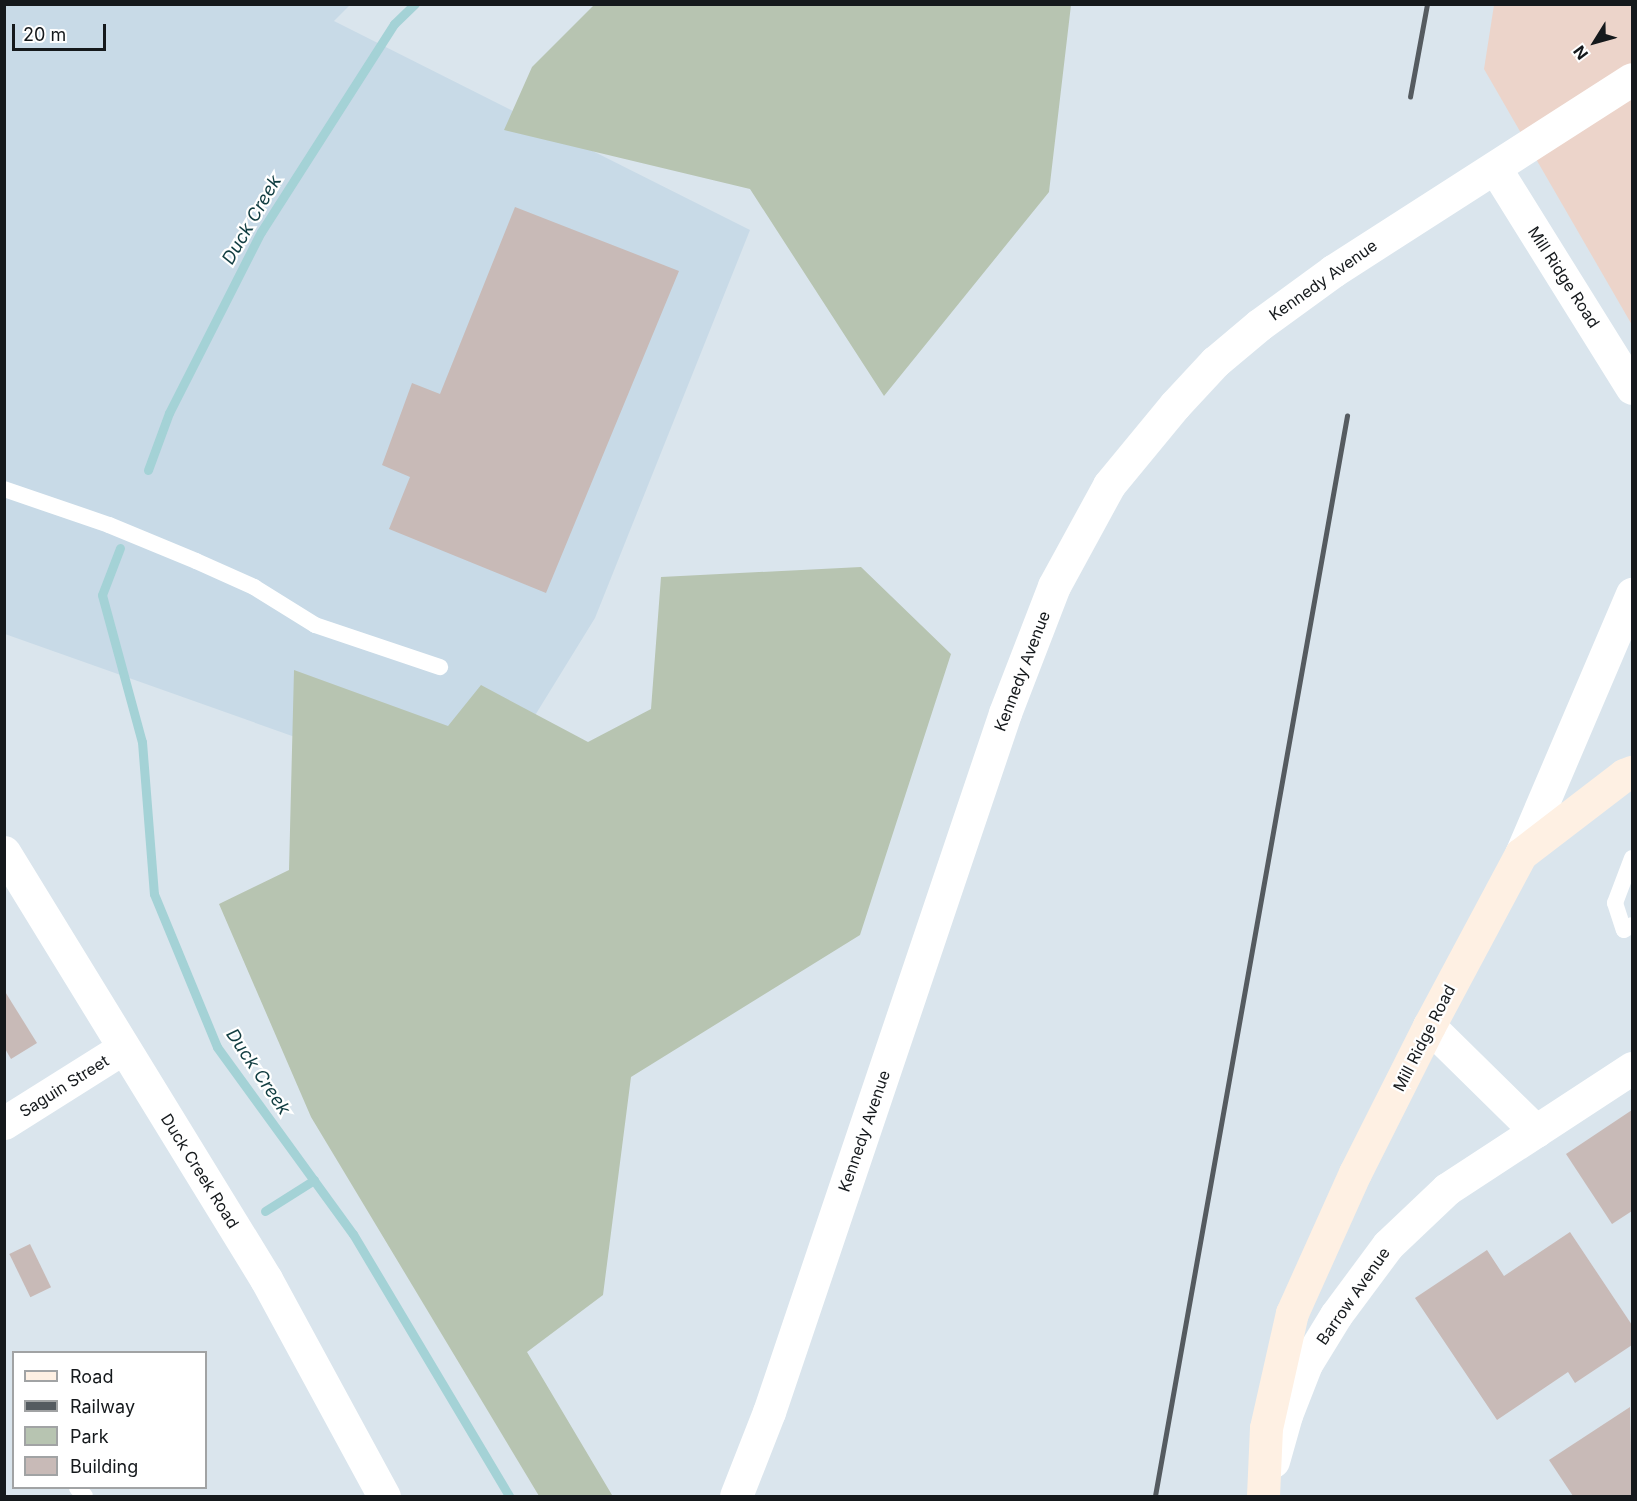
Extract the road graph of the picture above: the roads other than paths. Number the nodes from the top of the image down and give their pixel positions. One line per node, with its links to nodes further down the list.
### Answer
1 (1632, 80): 2 (street, Kennedy Avenue)
2 (1495, 168): 3 (street, Mill Ridge Road); 18 (street, Kennedy Avenue)
3 (1632, 388)
4 (4, 489): 6 (lane)
5 (1632, 594): 9 (street, Mill Ridge Road)
6 (440, 667)
7 (1632, 772): 9 (main road)
8 (4, 852): 13 (street, Duck Creek Road)
9 (1521, 854): 12 (main road, Mill Ridge Road)
10 (1632, 858): 11 (lane)
11 (1632, 925)
12 (1429, 1026): 16 (street); 19 (main road, Mill Ridge Road)
13 (123, 1048): 15 (street, Saguin Street); 17 (street, Duck Creek Road)
14 (1632, 1068): 16 (street, Barrow Avenue)
15 (4, 1123)
16 (1536, 1131): 19 (street, Barrow Avenue)
17 (384, 1497)
18 (736, 1497)
19 (1263, 1497)

